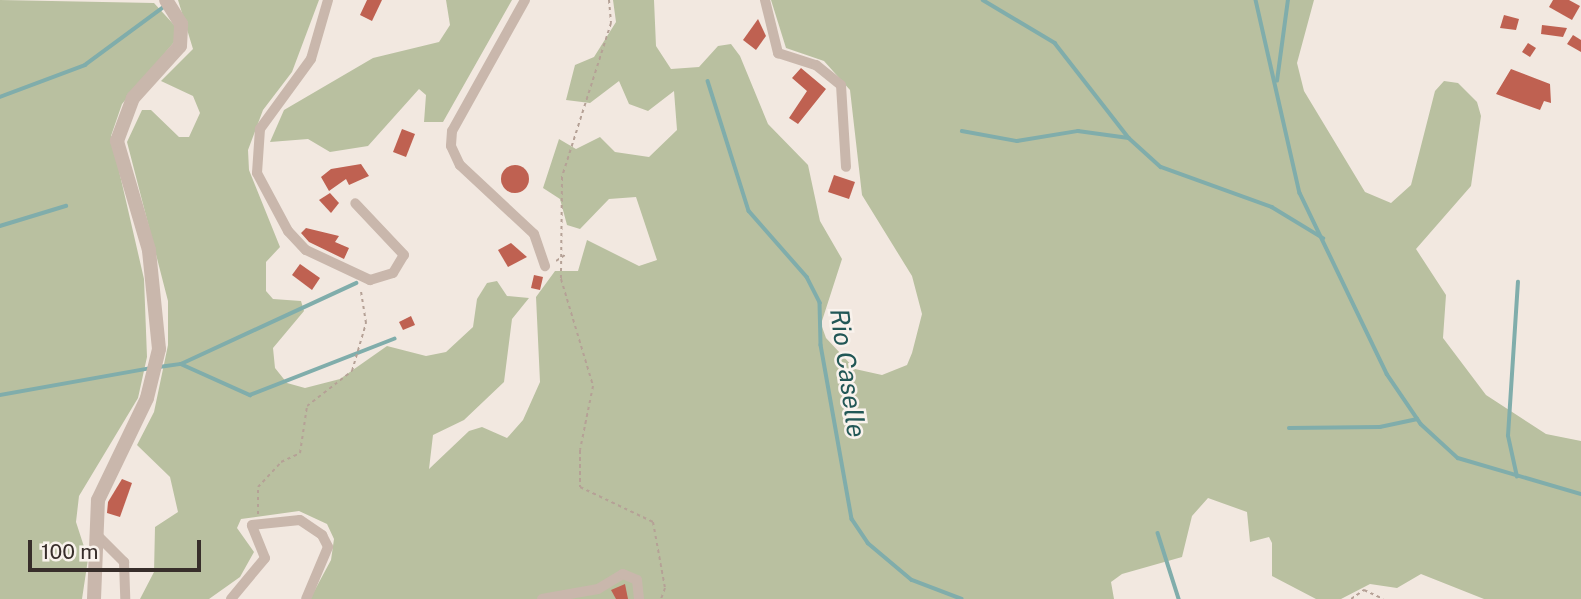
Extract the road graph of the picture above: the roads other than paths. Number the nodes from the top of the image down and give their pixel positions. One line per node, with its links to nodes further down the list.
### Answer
1 (166, 0): 8 (street)
2 (328, 0): 6 (street)
3 (525, 0): 7 (street)
4 (765, 0): 5 (street)
5 (846, 166)
6 (355, 203)
7 (545, 267)
8 (96, 534): 10 (street); 11 (street)
9 (547, 598): 14 (street)
10 (94, 599)
11 (125, 599)
12 (231, 599): 13 (street)
13 (306, 599)
14 (639, 599)

